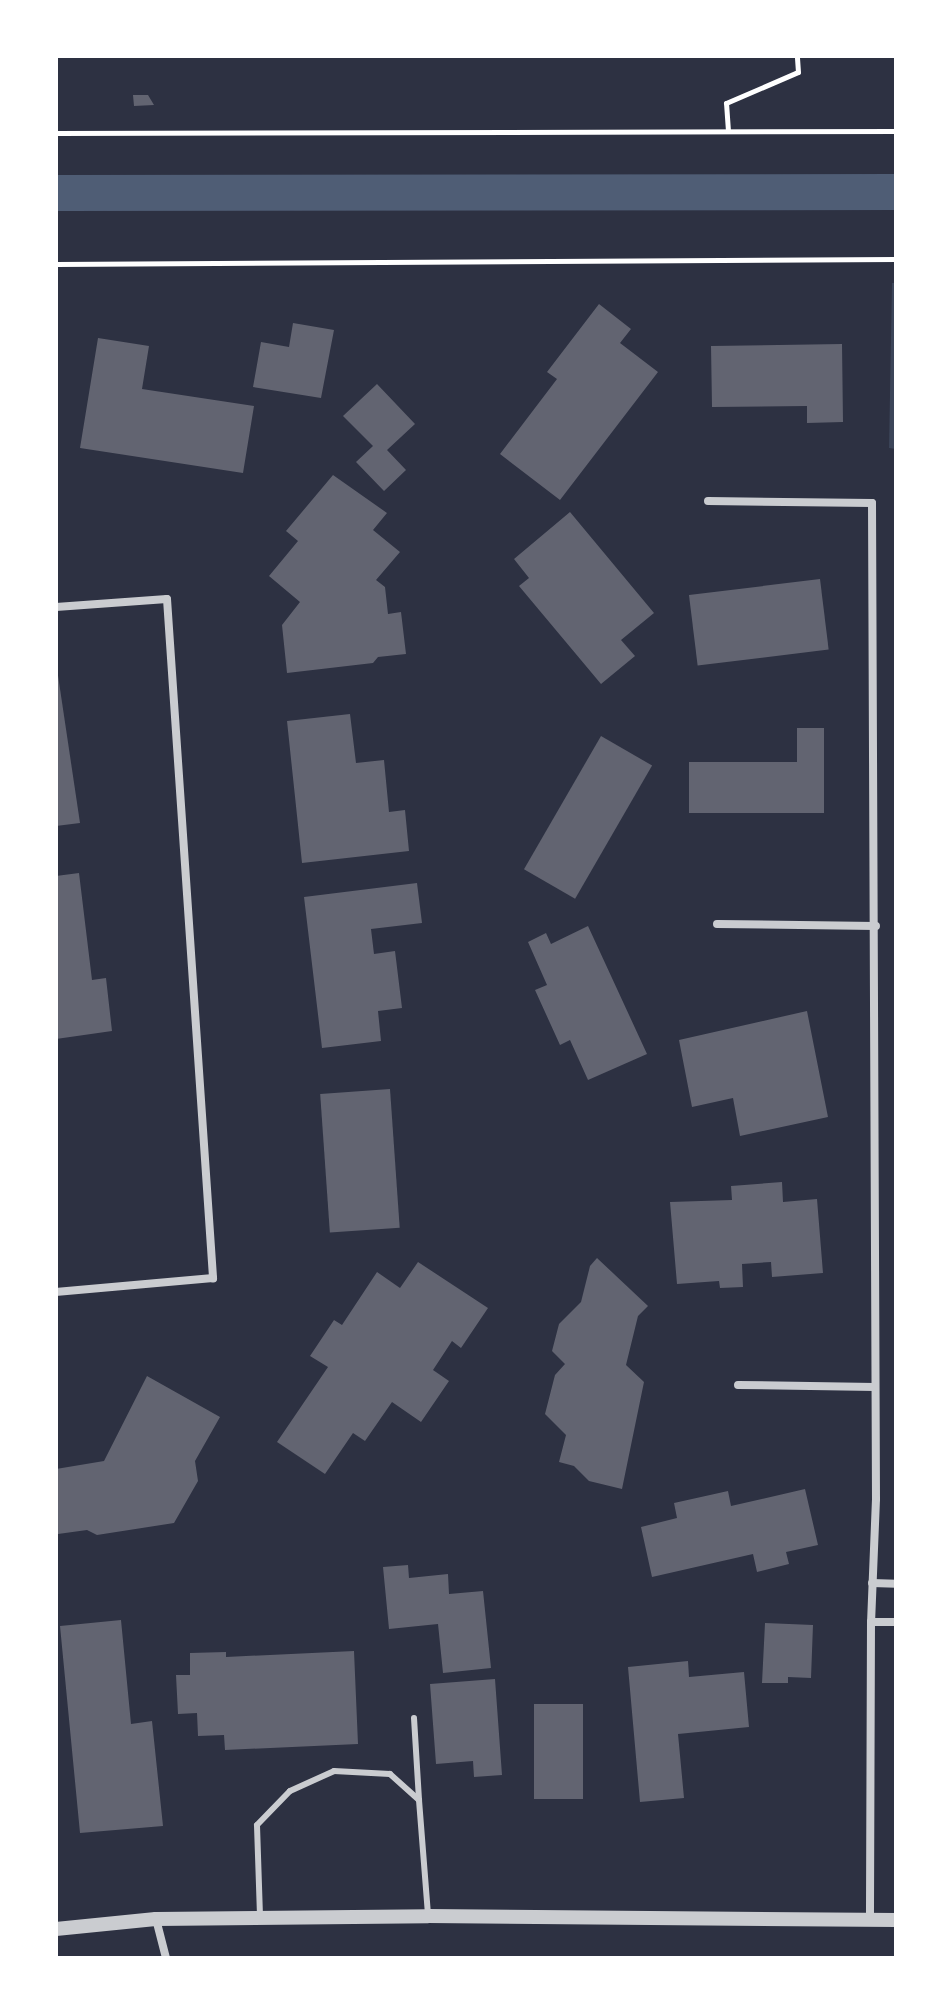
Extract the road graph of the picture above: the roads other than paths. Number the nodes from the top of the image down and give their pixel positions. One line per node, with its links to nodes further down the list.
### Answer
1 (708, 501): 4 (street)
2 (56, 607): 5 (street)
3 (717, 924): 4 (street)
4 (876, 926): 7 (street)
5 (56, 1292)
6 (738, 1385): 7 (street)
7 (875, 1387): 8 (street)
8 (872, 1583): 9 (street); 10 (street)
9 (896, 1584)
10 (871, 1622): 11 (street); 17 (street)
11 (896, 1622)
12 (414, 1718): 13 (lane)
13 (419, 1800): 14 (lane); 16 (lane)
14 (428, 1916): 16 (street); 17 (street)
15 (156, 1919): 16 (street); 19 (street); 20 (street)
16 (260, 1919)
17 (870, 1919): 18 (street)
18 (896, 1920)
19 (56, 1929)
20 (166, 1958)

